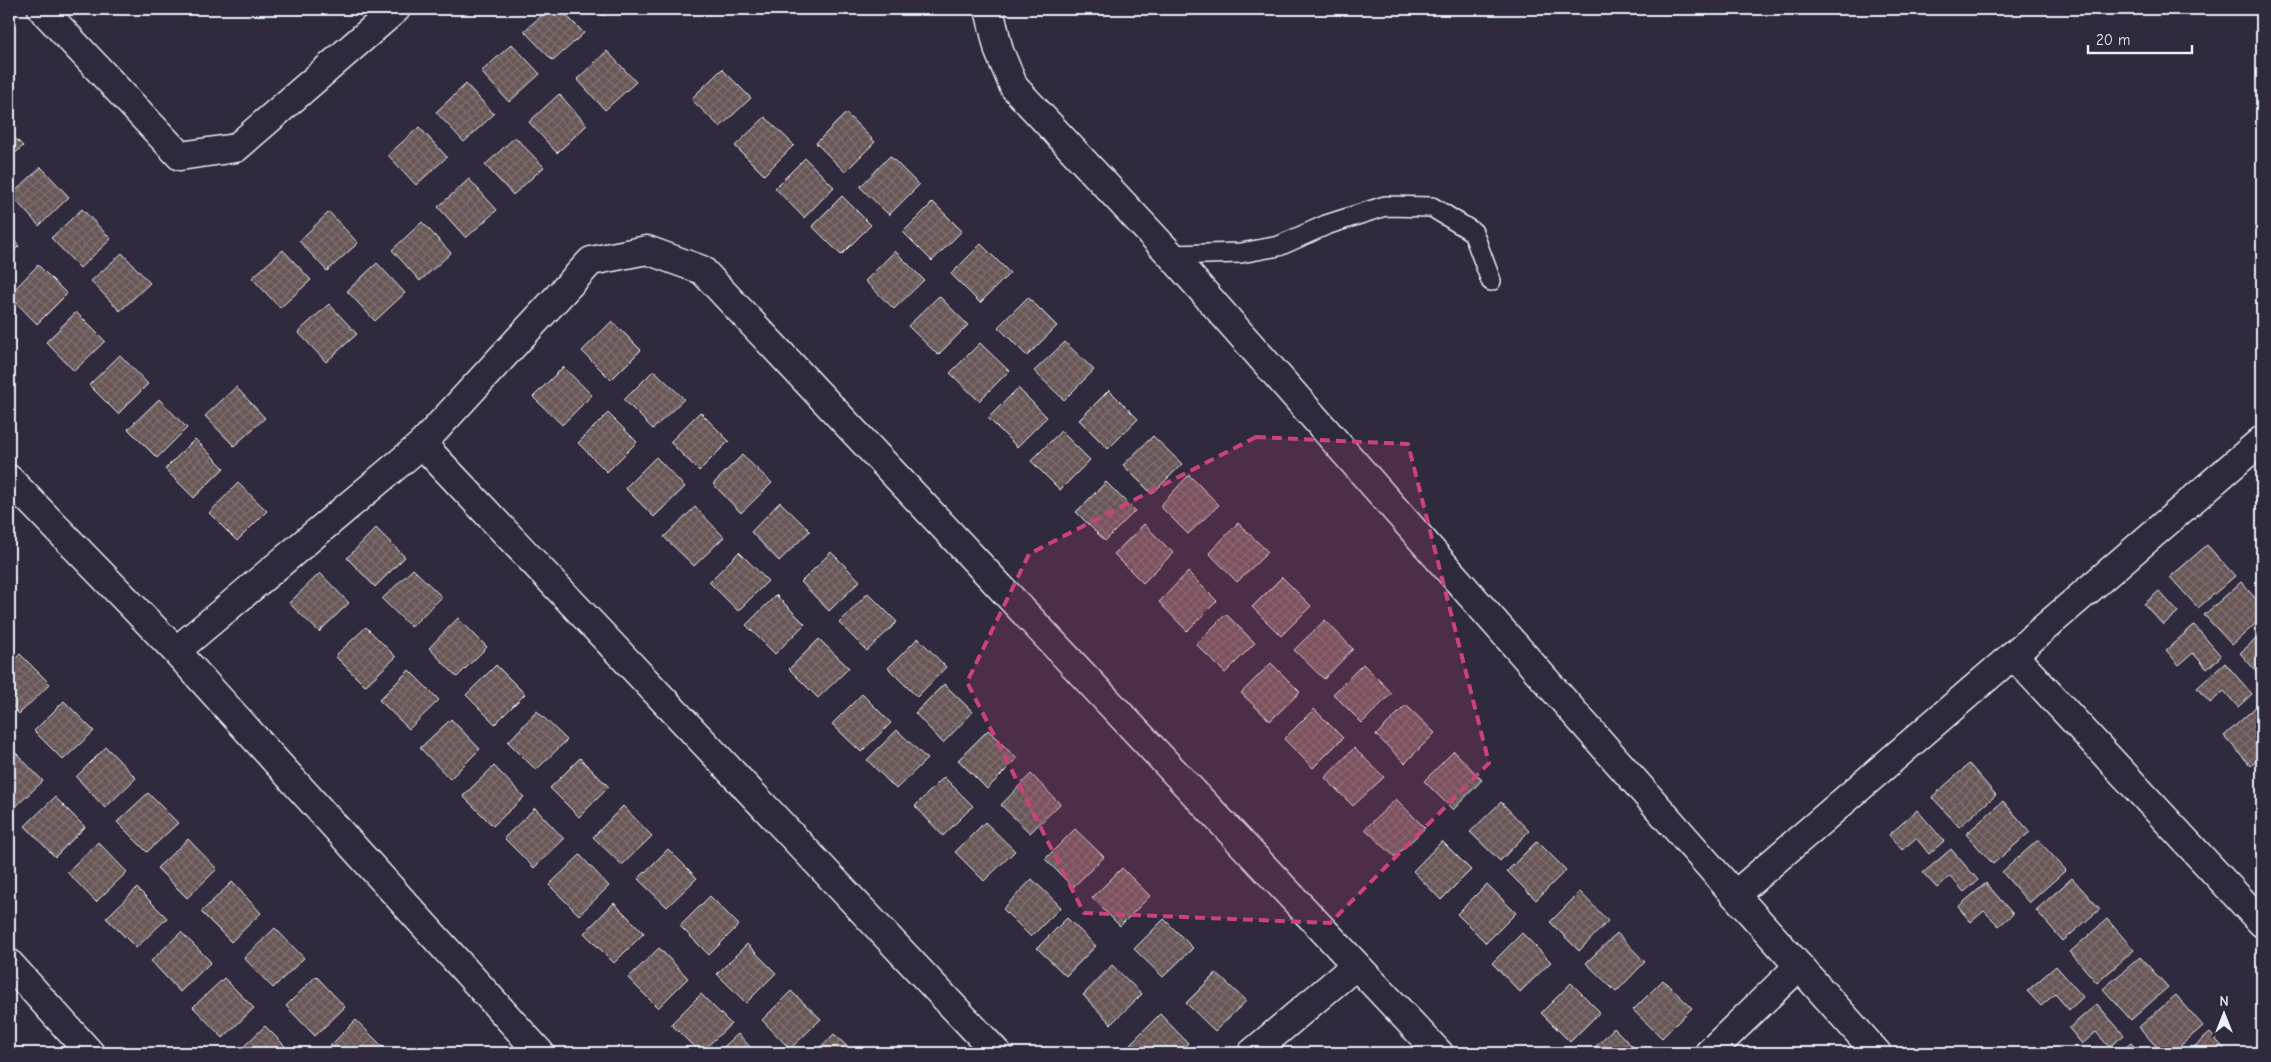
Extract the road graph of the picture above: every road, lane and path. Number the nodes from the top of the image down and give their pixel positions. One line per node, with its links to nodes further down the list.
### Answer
1 (42, 9): 2 (street)
2 (396, 9)
3 (989, 9): 4 (street)
4 (1171, 255): 5 (lane); 11 (street)
5 (1491, 281)
6 (422, 444): 9 (street); 14 (street); 18 (street)
7 (2259, 449): 10 (street)
8 (9, 478): 9 (street)
9 (176, 651): 17 (street)
10 (2013, 655): 11 (street); 12 (street)
11 (1735, 895): 15 (street)
12 (2262, 923)
13 (9, 962): 16 (street)
14 (1355, 966): 19 (street); 20 (street)
15 (1799, 966): 21 (street); 22 (street)
16 (90, 1053)
17 (540, 1053)
18 (997, 1053)
19 (1252, 1053)
20 (1439, 1053)
21 (1709, 1053)
22 (1878, 1053)

